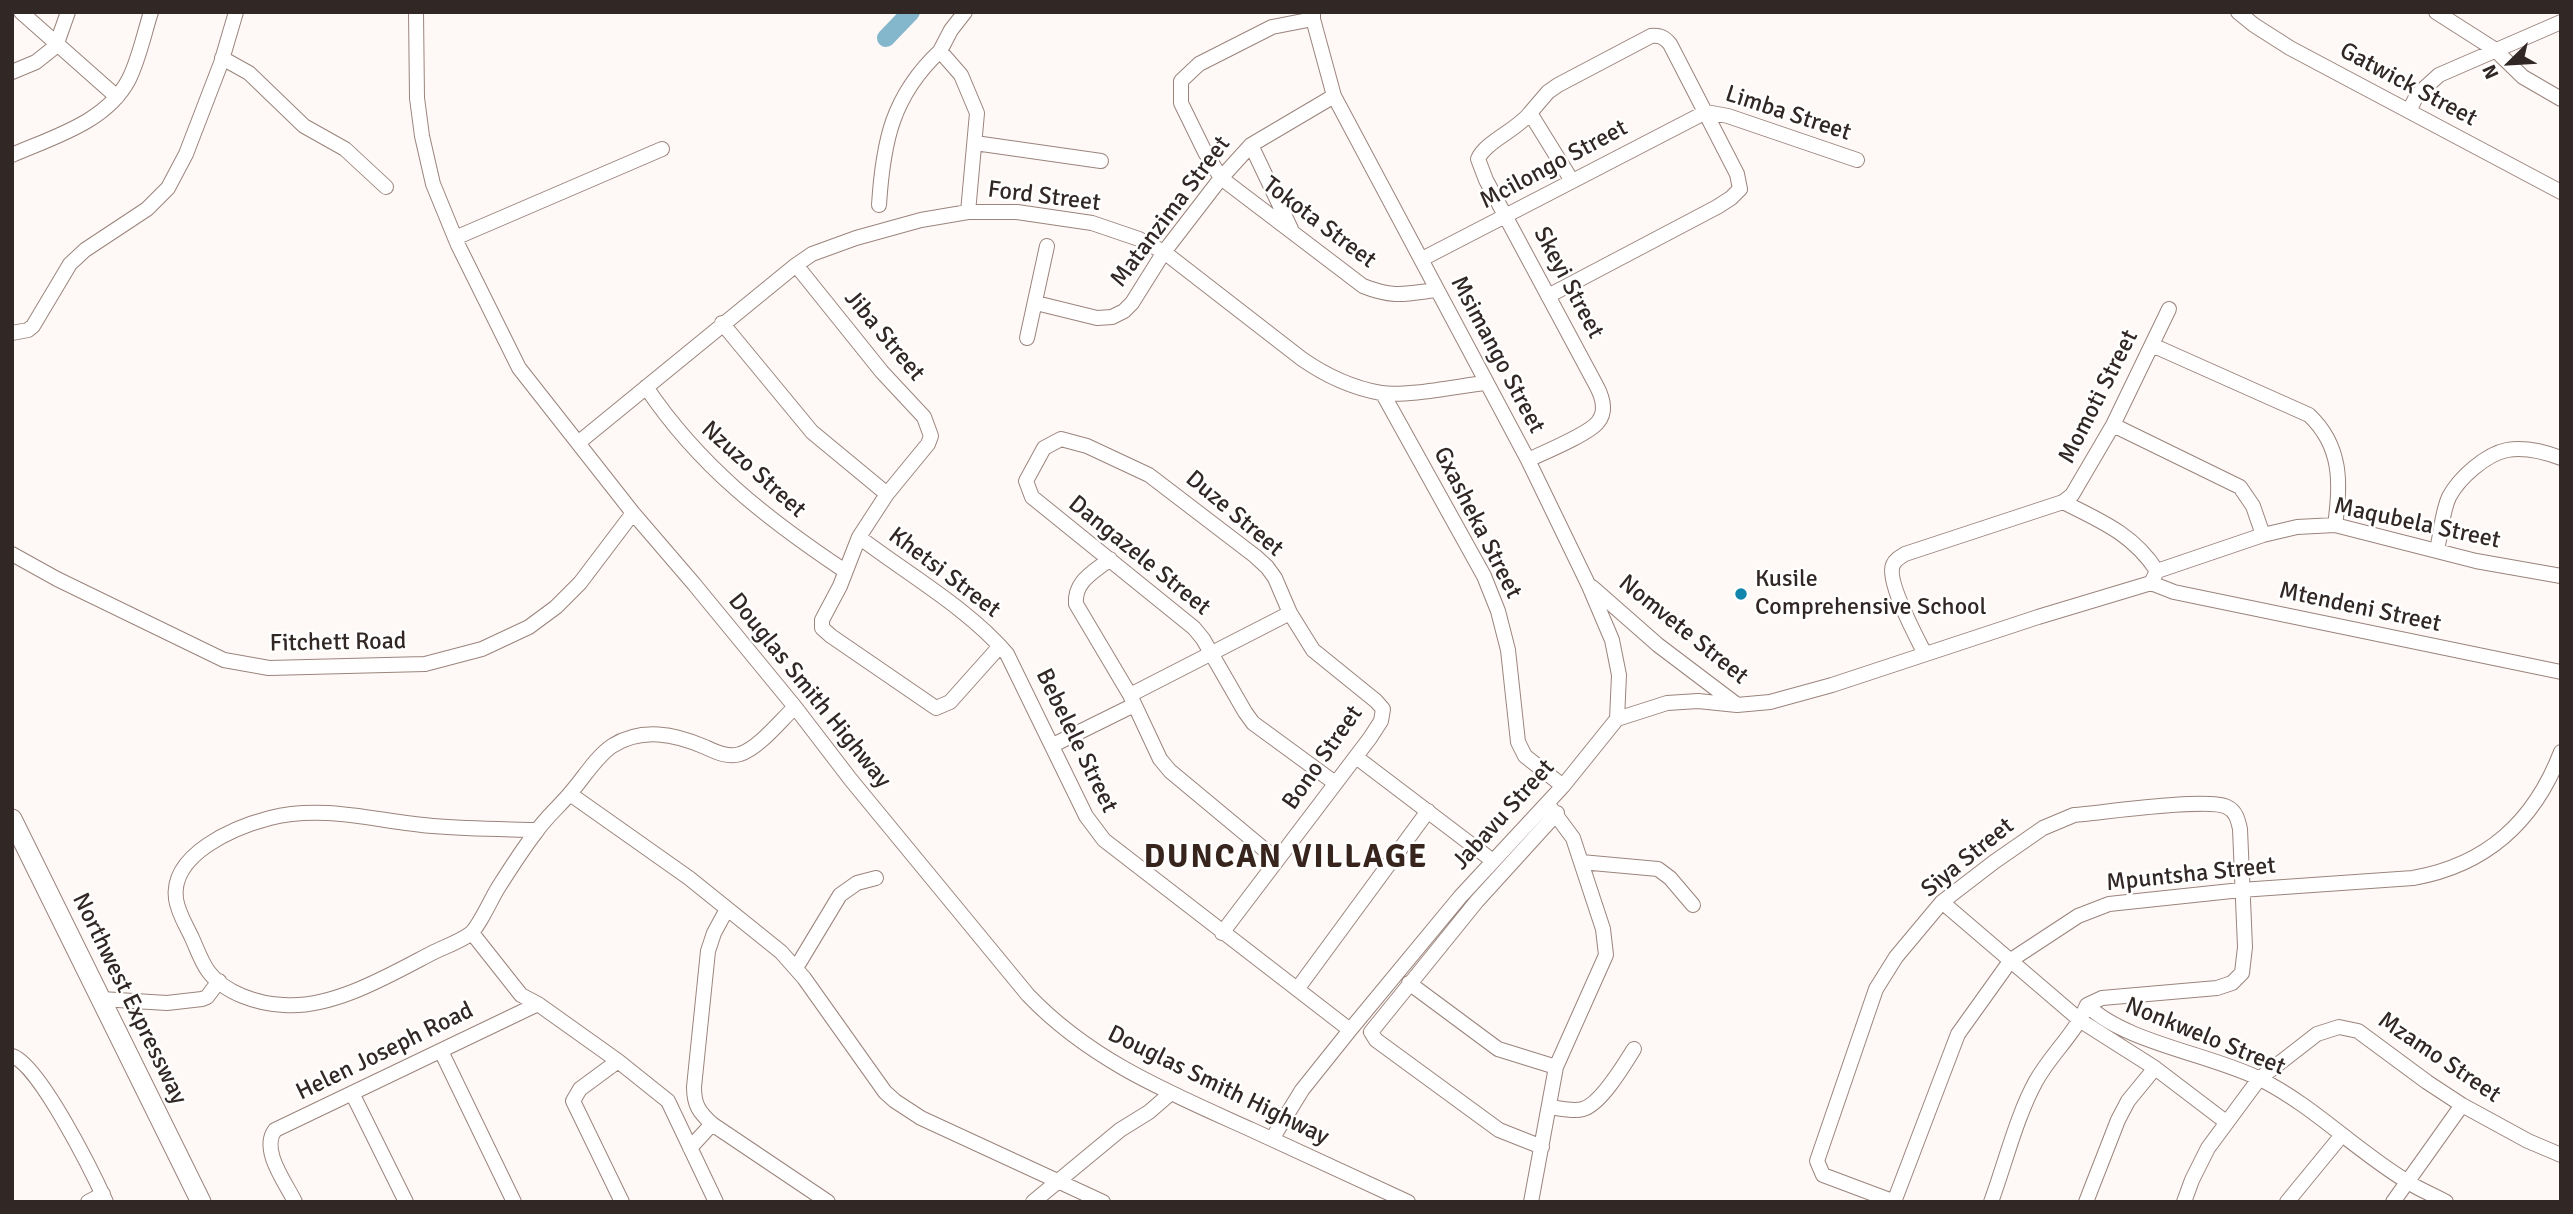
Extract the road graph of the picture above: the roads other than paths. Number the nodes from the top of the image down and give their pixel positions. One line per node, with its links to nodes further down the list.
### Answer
1 (21, 12): 11 (street)
2 (68, 12): 11 (street)
3 (152, 12): 17 (street)
4 (236, 12): 14 (street)
5 (415, 12): 36 (street, Douglas Smith Highway)
6 (965, 12): 13 (street)
7 (2238, 12): 19 (street, Gatwick Street)
8 (2436, 12): 12 (street)
9 (1313, 16): 16 (street, Msimango Street); 28 (street)
10 (2561, 22): 12 (street)
11 (57, 46): 15 (street); 17 (street)
12 (2494, 49): 18 (street); 19 (street)
13 (940, 51): 22 (street); 32 (street)
14 (222, 58): 30 (street); 46 (street)
15 (12, 72)
16 (1334, 96): 23 (street, Matanzima Street); 39 (street, Msimango Street)
17 (117, 97): 25 (street)
18 (2561, 99)
19 (2409, 111): 31 (street, Gatwick Street)
20 (1706, 112): 21 (street, Limba Street); 26 (street, Limba Street); 29 (street, Mcilongo Street); 42 (street, Limba Street)
21 (1531, 113): 29 (street); 34 (street, Skeyi Street)
22 (975, 143): 27 (street); 33 (street)
23 (1251, 145): 28 (street, Matanzima Street); 35 (street)
24 (662, 149): 36 (street)
25 (12, 155)
26 (1857, 159)
27 (1101, 161)
28 (1221, 178): 35 (street, Tokota Street); 38 (street, Matanzima Street)
29 (1572, 181): 34 (street, Mcilongo Street)
30 (386, 187)
31 (2561, 192)
32 (879, 205)
33 (968, 212): 38 (street, Ford Street); 40 (street, Ford Street)
34 (1507, 216): 39 (street, Mcilongo Street); 42 (street, Skeyi Street)
35 (1293, 231): 41 (street, Tokota Street)
36 (456, 241): 53 (street, Douglas Smith Highway)
37 (1047, 246): 43 (street)
38 (1164, 252): 43 (street, Matanzima Street); 51 (street, Ford Street)
39 (1422, 259): 41 (street, Msimango Street)
40 (796, 265): 45 (street, Ford Street); 57 (street, Jiba Street)
41 (1436, 290): 49 (street, Msimango Street)
42 (1548, 296): 56 (street, Skeyi Street)
43 (1036, 303): 47 (street)
44 (2169, 309): 48 (street, Momoti Street)
45 (722, 323): 50 (street, Ford Street); 57 (street)
46 (12, 333)
47 (1027, 338)
48 (2151, 345): 52 (street, Momoti Street); 60 (street)
49 (1485, 383): 51 (street, Ford Street); 56 (street, Msimango Street)
50 (646, 387): 53 (street, Ford Street); 66 (street, Nzuzo Street)
51 (1383, 394): 84 (street, Gxasheka Street)
52 (2113, 425): 58 (street, Momoti Street); 61 (street)
53 (578, 443): 59 (street, Douglas Smith Highway)
54 (1045, 448): 65 (street, Dangazele Street); 70 (street, Duze Street)
55 (2561, 457): 63 (street)
56 (1528, 460): 69 (street, Msimango Street)
57 (887, 494): 62 (street)
58 (2063, 502): 68 (street, Momoti Street); 73 (street, Momoti Street)
59 (633, 513): 64 (street, Fitchett Road); 77 (street, Douglas Smith Highway)
60 (2334, 525): 61 (street, Maqubela Street); 63 (street, Maqubela Street)
61 (2263, 535): 68 (street, Maqubela Street)
62 (859, 537): 66 (street); 71 (street, Khetsi Street)
63 (2437, 550): 67 (street, Maqubela Street)
64 (12, 554)
65 (1110, 559): 72 (street, Dangazele Street); 75 (street)
66 (845, 571): 71 (street)
67 (2561, 576)
68 (2154, 577): 73 (street, Nomvete Street); 74 (street, Mtendeni Street)
69 (1589, 586): 76 (street, Nomvete Street); 79 (street, Msimango Street)
70 (1290, 613): 72 (street); 78 (street, Duze Street)
71 (1000, 646): 80 (street, Bebelele Street)
72 (1212, 653): 75 (street); 83 (street, Dangazele Street)
73 (1925, 654): 76 (street, Nomvete Street)
74 (2561, 672)
75 (1132, 700): 80 (street); 91 (street)
76 (1737, 705): 79 (street)
77 (795, 707): 85 (street); 119 (street, Douglas Smith Highway)
78 (1382, 709): 82 (street, Bono Street)
79 (1617, 719): 84 (street, Jabavu Street)
80 (1053, 746): 100 (street, Bebelele Street)
81 (2561, 752): 95 (street, Mpuntsha Street)
82 (1356, 757): 83 (street, Bono Street); 87 (street)
83 (1335, 783): 91 (street, Bono Street)
84 (1563, 786): 86 (street, Jabavu Street)
85 (570, 794): 89 (street); 98 (street)
86 (1551, 808): 92 (street, Jabavu Street); 93 (street); 104 (street)
87 (1428, 811): 92 (street); 105 (street)
88 (12, 819): 106 (main road, Northwest Expressway)
89 (537, 830): 99 (street); 103 (street)
90 (12, 848): 133 (main road, Northwest Expressway)
91 (1277, 860): 100 (street, Bono Street)
92 (1493, 861): 110 (street, Jabavu Street)
93 (1581, 862): 97 (street); 115 (street)
94 (876, 878): 102 (street)
95 (2241, 890): 96 (street, Siya Street); 101 (street, Mpuntsha Street); 108 (street)
96 (1942, 902): 101 (street); 145 (street, Siya Street)
97 (1693, 905)
98 (727, 909): 102 (street); 123 (street)
99 (472, 933): 103 (street); 107 (street)
100 (1222, 933): 105 (street, Bebelele Street)
101 (2011, 960): 109 (street); 145 (street, Mpuntsha Street)
102 (796, 968): 129 (street)
103 (219, 981): 106 (street)
104 (1409, 983): 115 (street); 126 (street)
105 (1298, 989): 110 (street, Bebelele Street)
106 (101, 999): 134 (main road, Northwest Expressway)
107 (538, 1003): 112 (street, Helen Joseph Road); 114 (street)
108 (2087, 1006): 109 (street); 117 (street, Nonkwelo Street)
109 (2081, 1021): 116 (street); 146 (street)
110 (1350, 1030): 125 (street, Jabavu Street)
111 (1634, 1049): 121 (street)
112 (441, 1051): 118 (street, Helen Joseph Road); 137 (street)
113 (12, 1056): 131 (street)
114 (618, 1061): 127 (street); 138 (street)
115 (1556, 1067): 121 (street)
116 (2155, 1068): 122 (street); 147 (street)
117 (2259, 1079): 120 (street, Mzamo Street); 122 (street, Mzamo Street); 124 (street, Nonkwelo Street)
118 (352, 1093): 135 (street, Helen Joseph Road); 136 (street)
119 (1171, 1093): 125 (street, Douglas Smith Highway); 129 (street)
120 (2462, 1105): 128 (street, Mzamo Street); 130 (street)
121 (1549, 1107): 126 (street)
122 (2225, 1122): 148 (street, Mzamo Street)
123 (712, 1124): 127 (street); 140 (street)
124 (2342, 1135): 130 (street, Nonkwelo Street); 149 (street)
125 (1272, 1139): 143 (street, Douglas Smith Highway)
126 (1542, 1147): 144 (street)
127 (690, 1148): 139 (street)
128 (2561, 1155)
129 (1059, 1182): 141 (street); 142 (street)
130 (2408, 1182): 150 (street); 151 (street, Nonkwelo Street)
131 (104, 1198): 132 (street)
132 (88, 1202)
133 (187, 1202)
134 (201, 1202)
135 (295, 1202)
136 (406, 1202)
137 (514, 1202)
138 (622, 1202)
139 (716, 1202)
140 (828, 1202)
141 (1033, 1202)
142 (1103, 1202)
143 (1408, 1202)
144 (1531, 1202)
145 (1894, 1202)
146 (1991, 1202)
147 (2087, 1202)
148 (2184, 1202)
149 (2287, 1202)
150 (2393, 1202)
151 (2446, 1202)

